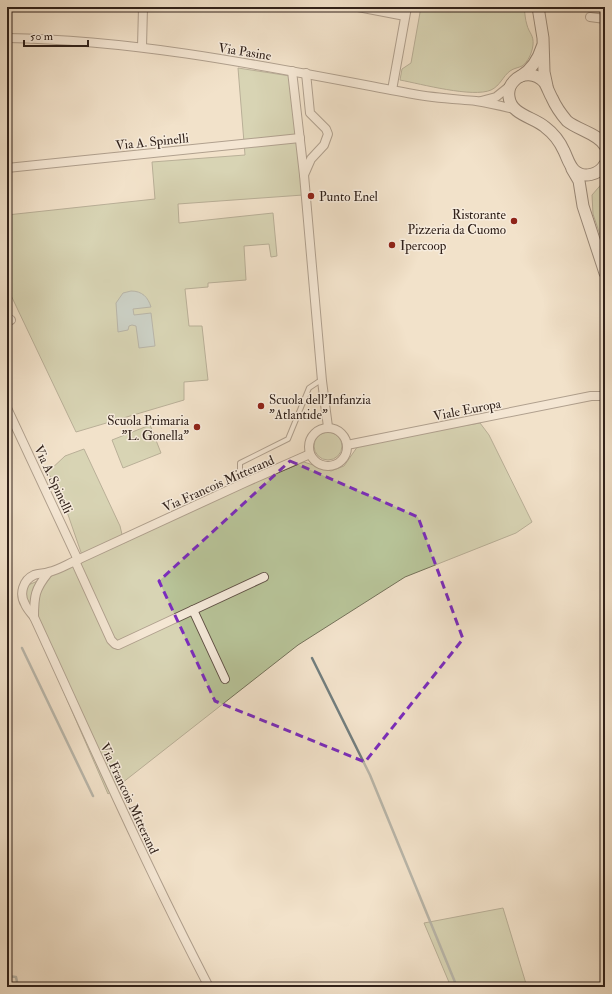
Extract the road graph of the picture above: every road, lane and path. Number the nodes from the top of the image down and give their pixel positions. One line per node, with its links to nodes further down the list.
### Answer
1 (143, 7): 10 (street)
2 (358, 7): 5 (street)
3 (407, 7): 5 (street)
4 (538, 7): 9 (main road)
5 (405, 16): 16 (street)
6 (590, 17): 7 (street)
7 (605, 19)
8 (7, 38): 10 (street, Via Pasine)
9 (543, 43): 13 (main road); 15 (main road)
10 (142, 47): 11 (street, Via Pasine)
11 (292, 71): 12 (street, Via Pasine); 17 (street)
12 (306, 74): 16 (street, Via Pasine); 18 (street)
13 (520, 76): 14 (main road); 15 (main road)
14 (511, 85): 19 (street); 20 (main road)
15 (547, 88): 22 (main road)
16 (392, 90): 19 (street, Via Pasine)
17 (295, 98): 18 (street); 21 (street)
18 (308, 100): 23 (street)
19 (478, 102): 20 (street, Via Pasine)
20 (514, 109): 24 (main road)
21 (300, 142): 23 (street); 26 (street, Via A. Spinelli); 27 (street)
22 (604, 143)
23 (313, 157): 27 (street)
24 (570, 164): 25 (main road); 28 (main road)
25 (603, 167): 28 (main road)
26 (7, 168)
27 (304, 175): 30 (street)
28 (592, 230): 29 (main road)
29 (605, 273)
30 (322, 381): 35 (street); 38 (lane)
31 (605, 390): 32 (street)
32 (591, 396): 33 (street); 36 (street, Viale Europa)
33 (605, 396)
34 (7, 408): 39 (street, Via A. Spinelli)
35 (328, 427): 36 (street); 37 (street)
36 (347, 444): 37 (street)
37 (310, 454): 38 (street, Via Francois Mitterand)
38 (244, 483): 39 (street, Via Francois Mitterand)
39 (77, 560): 40 (street, Via Francois Mitterand); 42 (street, Via A. Spinelli)
40 (48, 572): 43 (street); 43 (street, Via Francois Mitterand)
41 (264, 577): 42 (street)
42 (193, 610): 44 (street)
43 (34, 617): 45 (street, Via Francois Mitterand)
44 (225, 679)
45 (209, 987)

